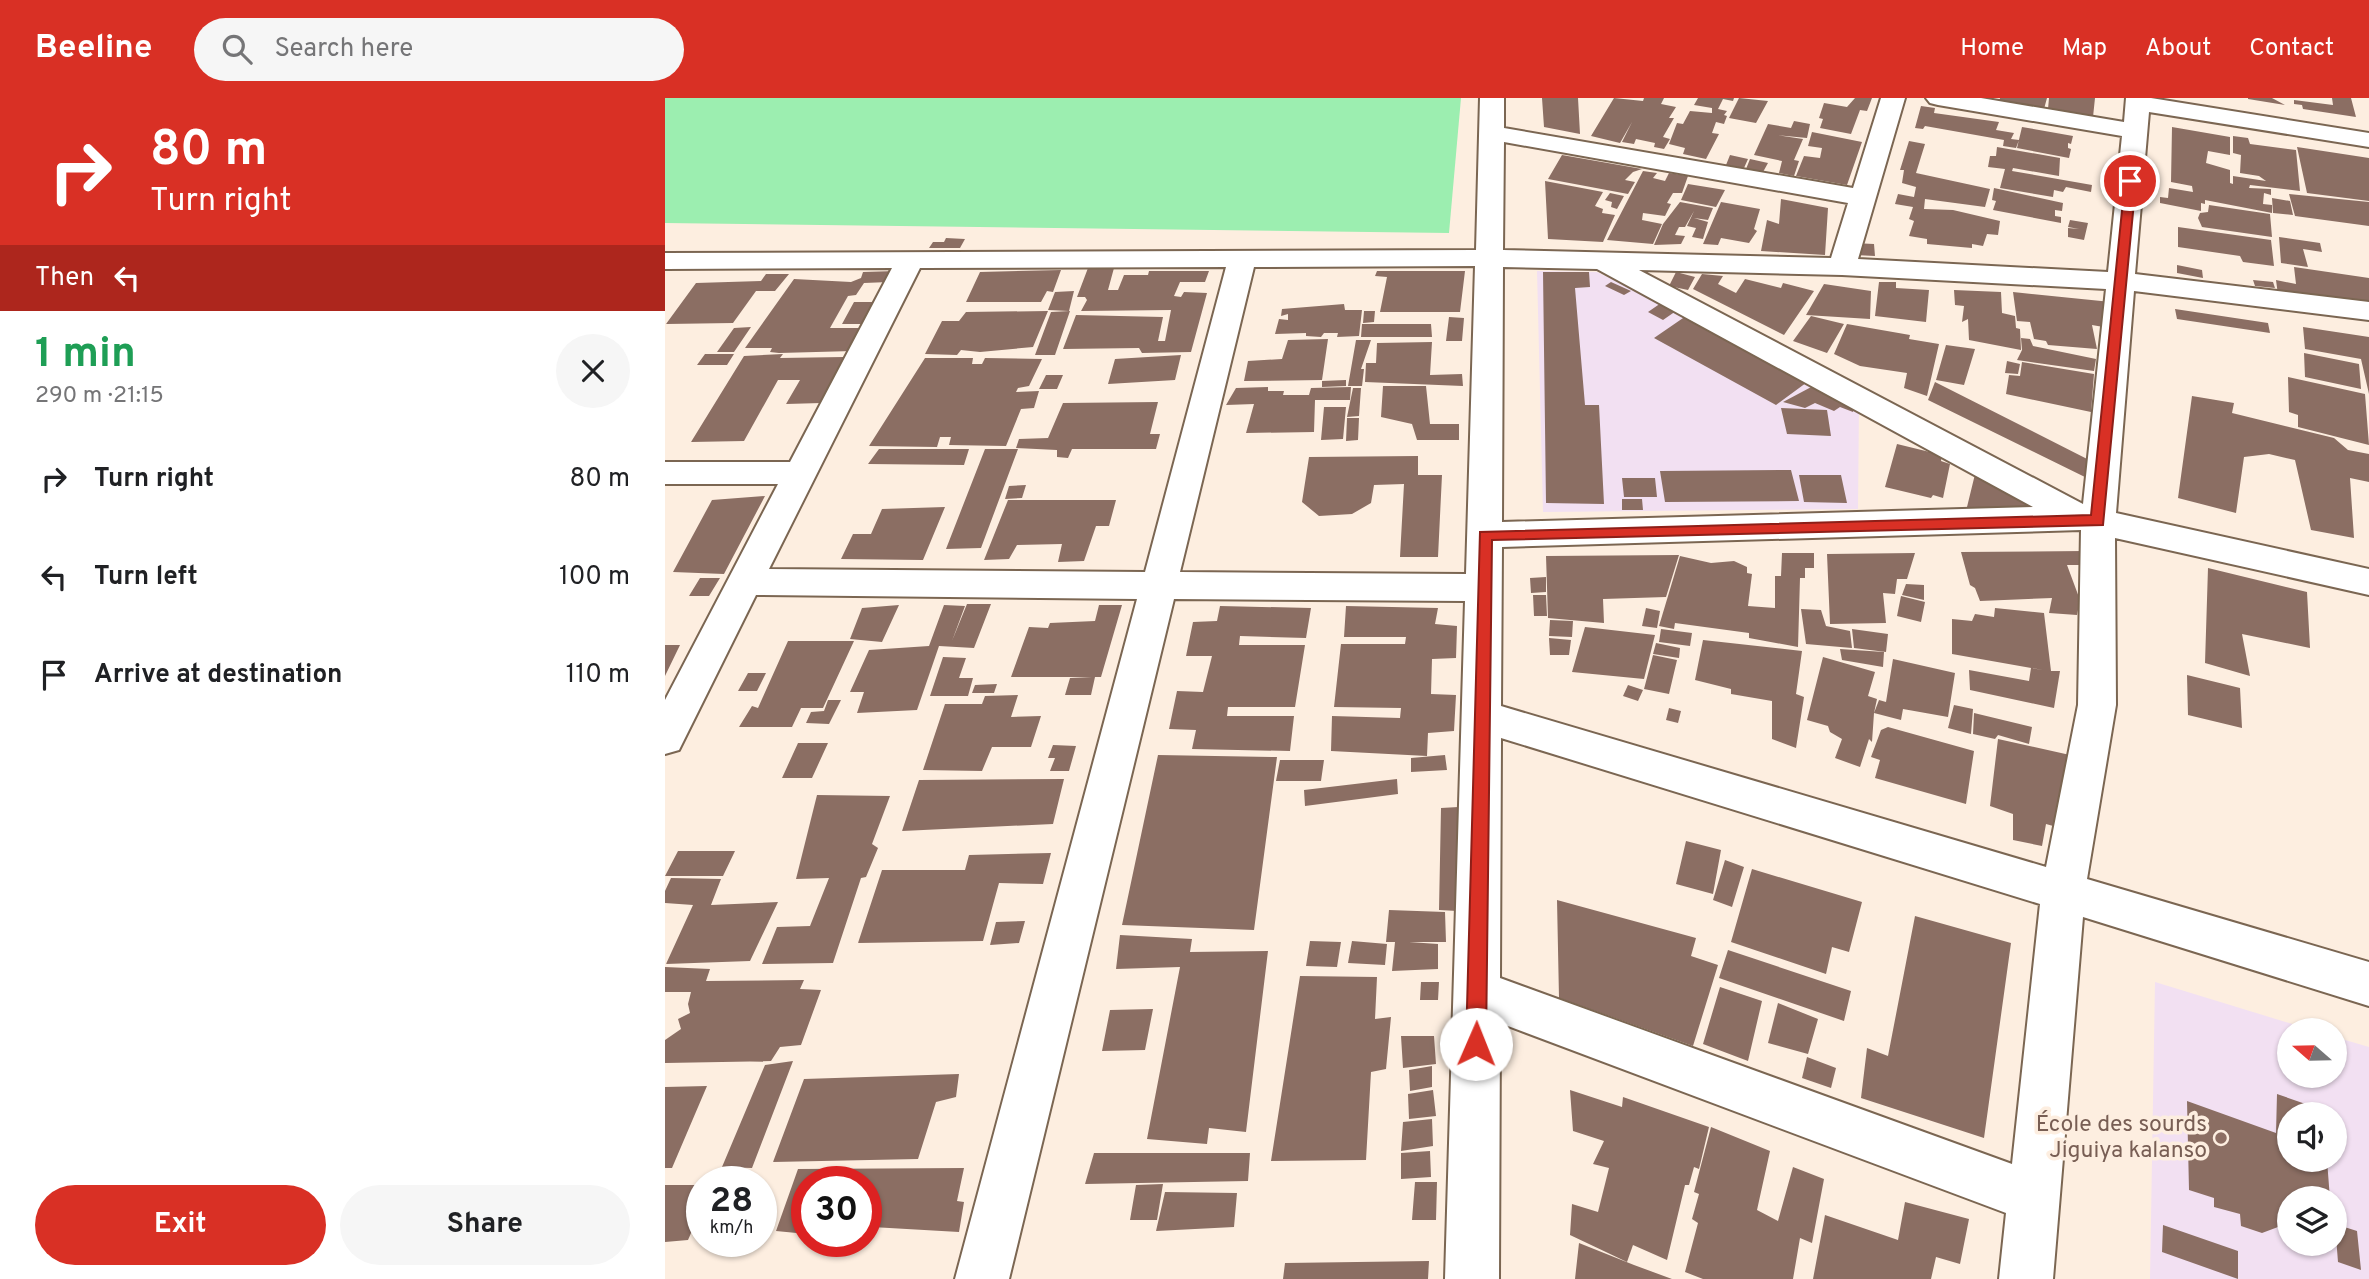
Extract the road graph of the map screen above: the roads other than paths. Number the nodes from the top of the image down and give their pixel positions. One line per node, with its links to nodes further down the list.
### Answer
1 (1893, 98): 6 (street)
2 (1938, 98): 3 (street)
3 (2137, 110): 5 (street); 13 (street)
4 (1492, 116): 6 (street); 7 (street)
5 (2369, 140)
6 (1863, 198): 12 (street)
7 (1489, 258): 8 (street); 10 (street); 18 (street)
8 (1242, 260): 11 (street); 21 (street)
9 (665, 261): 11 (street)
10 (1600, 261): 12 (street); 17 (street)
11 (909, 262): 16 (street)
12 (1842, 267): 13 (street)
13 (2121, 282): 14 (street); 17 (street)
14 (2369, 311)
15 (665, 473): 16 (street)
16 (803, 473): 19 (street)
17 (2089, 520): 18 (street); 20 (street); 25 (street)
18 (1485, 535): 22 (street)
19 (745, 582): 21 (street); 24 (street)
20 (2369, 582)
21 (1159, 585): 22 (street); 29 (street)
22 (1484, 588): 23 (street)
23 (1482, 716): 25 (street); 27 (street)
24 (665, 738)
25 (2063, 892): 26 (street); 28 (street)
26 (2369, 984)
27 (1477, 992): 28 (street); 30 (street)
28 (2034, 1198): 31 (street)
29 (982, 1279)
30 (1472, 1279)
31 (2026, 1279)

